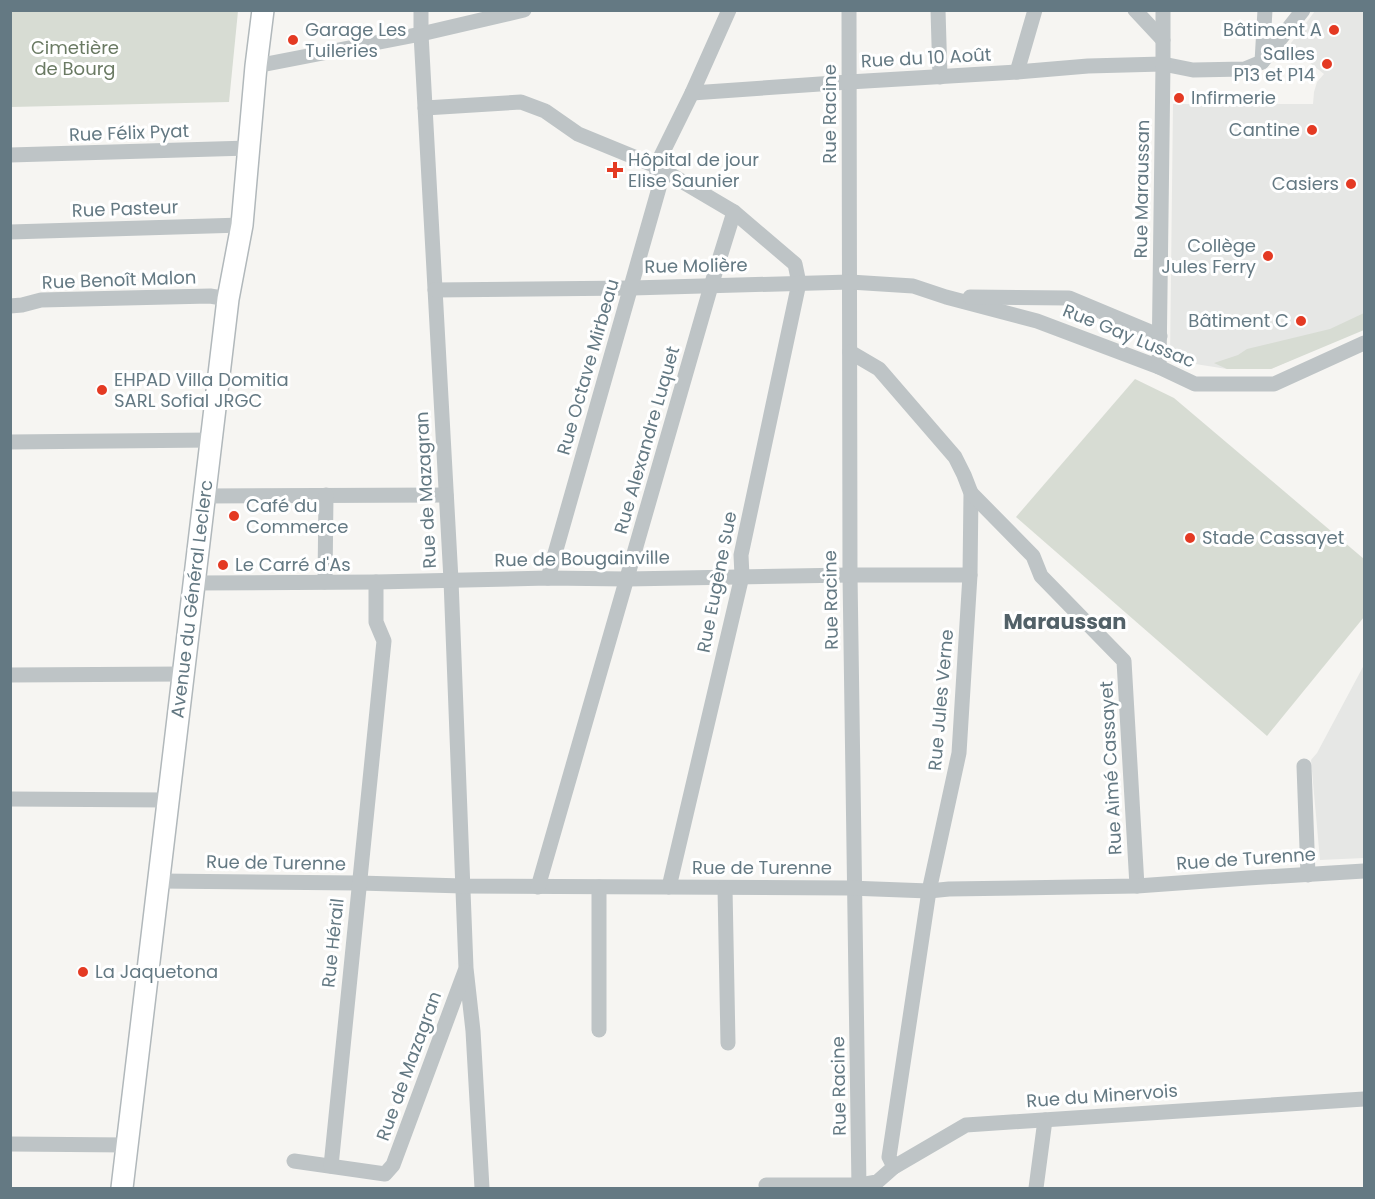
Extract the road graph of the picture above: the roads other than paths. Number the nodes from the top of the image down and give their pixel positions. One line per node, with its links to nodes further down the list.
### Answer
1 (263, 10): 16 (main road, Avenue du Général Leclerc)
2 (421, 10): 12 (street, Rue de Mazagran)
3 (524, 10): 12 (street)
4 (729, 10): 20 (street)
5 (849, 10): 19 (street, Rue Racine)
6 (938, 10): 18 (street)
7 (1035, 10): 17 (street)
8 (1135, 10): 13 (street)
9 (1163, 10): 13 (street, Rue Maraussan)
10 (1265, 10): 14 (street)
11 (1303, 10): 14 (street)
12 (421, 34): 16 (street); 21 (street, Rue de Mazagran)
13 (1163, 40): 15 (street, Rue Maraussan)
14 (1262, 62): 15 (street, Rue du 10 Août)
15 (1163, 64): 17 (street, Rue du 10 Août); 36 (street, Rue Maraussan)
16 (256, 66): 22 (main road, Avenue du Général Leclerc)
17 (1017, 72): 18 (street, Rue du 10 Août)
18 (940, 76): 19 (street, Rue du 10 Août)
19 (849, 82): 20 (street, Rue du 10 Août); 28 (street, Rue Racine)
20 (692, 93): 24 (street)
21 (425, 108): 24 (street); 32 (street, Rue de Mazagran)
22 (249, 148): 23 (street, Rue Félix Pyat); 26 (main road, Avenue du Général Leclerc)
23 (10, 155)
24 (656, 166): 25 (street); 31 (street, Rue Octave Mirbeau)
25 (734, 212): 29 (street); 30 (street, Rue Alexandre Luquet)
26 (242, 225): 27 (street, Rue Pasteur); 34 (main road, Avenue du Général Leclerc)
27 (10, 232)
28 (849, 282): 29 (street, Rue Molière); 33 (street, Rue Gay Lussac); 38 (street, Rue Racine)
29 (799, 283): 30 (street, Rue Molière); 48 (street, Rue Eugène Sue)
30 (711, 286): 31 (street, Rue Molière); 50 (street, Rue Alexandre Luquet)
31 (632, 288): 32 (street, Rue Molière); 49 (street, Rue Octave Mirbeau)
32 (435, 290): 44 (street, Rue de Mazagran)
33 (946, 297): 36 (street, Rue Gay Lussac); 39 (street, Rue Gay Lussac)
34 (228, 299): 35 (street, Rue Benoît Malon); 40 (main road, Avenue du Général Leclerc)
35 (10, 306)
36 (1160, 336): 39 (street, Rue Maraussan)
37 (1365, 342): 39 (street, Rue Gay Lussac)
38 (849, 352): 42 (street, Rue Jules Verne); 46 (street, Rue Racine)
39 (1159, 367)
40 (211, 440): 41 (street); 45 (main road, Avenue du Général Leclerc)
41 (10, 442)
42 (971, 493): 47 (street, Rue Jules Verne); 65 (street, Rue Aimé Cassayet)
43 (326, 495): 44 (street); 45 (street); 52 (street)
44 (446, 495): 51 (street, Rue de Mazagran)
45 (205, 496): 54 (main road, Avenue du Général Leclerc)
46 (850, 574): 47 (street, Rue de Bougainville); 48 (street, Rue de Bougainville); 70 (street, Rue Racine)
47 (970, 575): 71 (street, Rue Jules Verne)
48 (742, 576): 50 (street, Rue de Bougainville); 68 (street, Rue Eugène Sue)
49 (548, 578): 50 (street, Rue de Bougainville); 51 (street, Rue de Bougainville)
50 (627, 579): 66 (street, Rue Alexandre Luquet)
51 (451, 580): 53 (street, Rue de Bougainville); 64 (street, Rue de Mazagran)
52 (325, 582): 53 (street, Rue de Bougainville); 54 (street, Rue de Bougainville)
53 (376, 582): 63 (street, Rue Hérail)
54 (194, 584): 55 (main road, Avenue du Général Leclerc)
55 (183, 674): 56 (street); 59 (main road, Avenue du Général Leclerc)
56 (10, 675)
57 (1304, 766): 61 (street)
58 (10, 799): 59 (street)
59 (168, 800): 62 (main road, Avenue du Général Leclerc)
60 (1365, 871): 61 (street, Rue de Turenne)
61 (1308, 875): 65 (street, Rue de Turenne)
62 (159, 881): 63 (street, Rue de Turenne); 78 (main road, Avenue du Général Leclerc)
63 (359, 883): 64 (street, Rue de Turenne); 80 (street, Rue Hérail)
64 (463, 886): 66 (street, Rue de Turenne); 72 (street, Rue de Mazagran)
65 (1137, 886): 71 (street, Rue de Turenne)
66 (538, 887): 67 (street, Rue de Turenne)
67 (599, 887): 68 (street, Rue de Turenne); 73 (street)
68 (669, 887): 69 (street, Rue de Turenne)
69 (725, 888): 70 (street, Rue de Turenne); 74 (street)
70 (855, 888): 71 (street, Rue de Turenne); 82 (street, Rue Racine)
71 (929, 891): 81 (street, Rue Jules Verne)
72 (466, 968): 80 (street, Rue de Mazagran); 84 (street, Rue de Mazagran)
73 (599, 1030)
74 (728, 1043)
75 (1365, 1099): 76 (street, Rue du Minervois)
76 (1045, 1120): 81 (street, Rue du Minervois); 86 (street)
77 (10, 1144): 78 (street)
78 (128, 1145): 83 (main road, Avenue du Général Leclerc)
79 (294, 1161): 80 (street)
80 (331, 1166)
81 (894, 1167): 82 (street, Rue du Minervois)
82 (860, 1187): 85 (street)
83 (122, 1188)
84 (482, 1188)
85 (767, 1188)
86 (1036, 1188)

